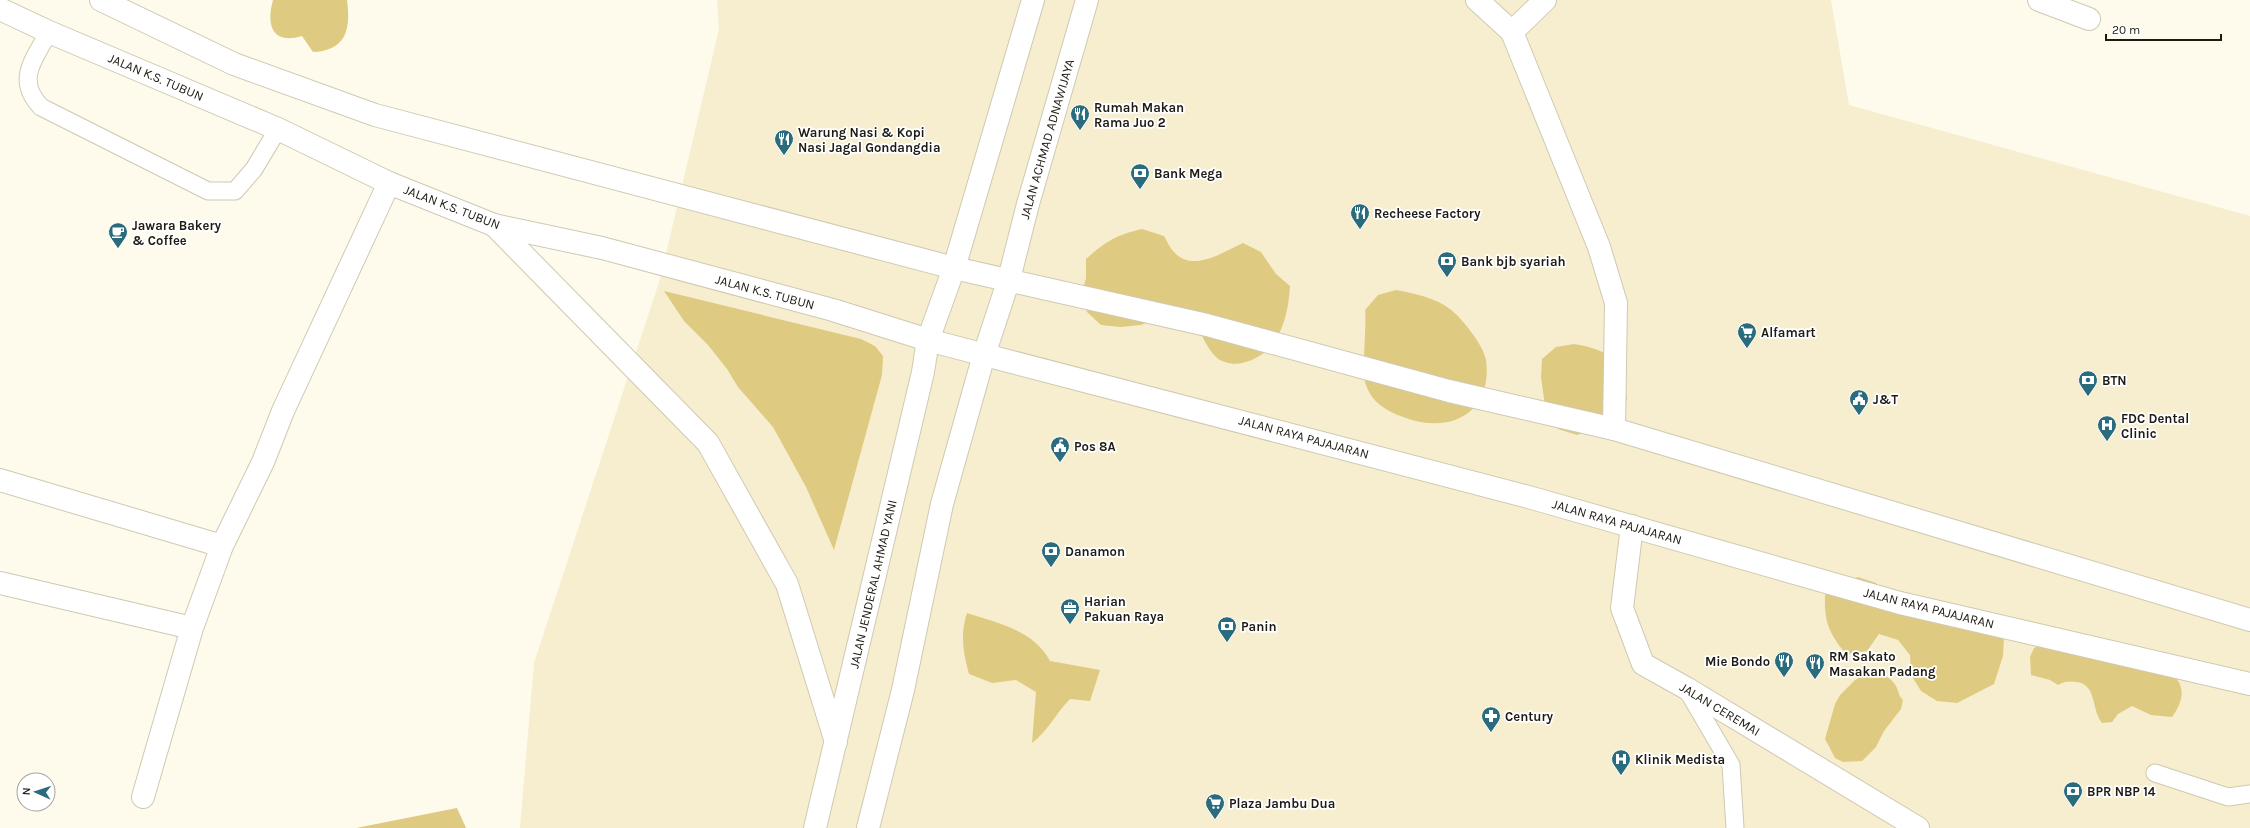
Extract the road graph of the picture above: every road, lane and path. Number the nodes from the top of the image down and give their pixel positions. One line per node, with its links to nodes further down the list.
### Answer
1 (101, 0): 14 (main road)
2 (1033, 0): 14 (main road)
3 (1087, 0): 15 (main road, JALAN ACHMAD ADNAWIJAYA)
4 (1477, 0): 10 (main road)
5 (1545, 0): 10 (main road)
6 (2039, 0): 8 (main road)
7 (0, 9): 9 (main road, JALAN K.S. TUBUN)
8 (2089, 19)
9 (49, 32): 11 (main road, JALAN K.S. TUBUN); 11 (lane)
10 (1512, 32): 18 (main road)
11 (278, 129): 12 (main road, JALAN K.S. TUBUN)
12 (389, 183): 13 (main road, JALAN K.S. TUBUN); 21 (main road)
13 (494, 225): 16 (main road, JALAN K.S. TUBUN); 27 (main road)
14 (954, 268): 15 (main road); 16 (main road, JALAN JENDERAL AHMAD YANI)
15 (1009, 279): 17 (main road, JALAN ACHMAD ADNAWIJAYA); 18 (main road)
16 (928, 340): 17 (main road, JALAN K.S. TUBUN); 27 (main road, JALAN JENDERAL AHMAD YANI)
17 (984, 355): 20 (main road, JALAN RAYA PAJAJARAN); 32 (main road)
18 (1614, 429): 23 (main road)
19 (0, 480): 21 (main road)
20 (1632, 526): 25 (main road, JALAN RAYA PAJAJARAN); 26 (main road, JALAN CEREMAI)
21 (222, 546): 24 (main road)
22 (0, 583): 24 (main road)
23 (2250, 620)
24 (192, 628): 30 (main road)
25 (2250, 684)
26 (1686, 688): 33 (lane); 34 (main road, JALAN CEREMAI)
27 (836, 743): 31 (main road, JALAN JENDERAL AHMAD YANI)
28 (2155, 773): 29 (lane)
29 (2250, 794)
30 (143, 797)
31 (815, 828)
32 (868, 828)
33 (1736, 828)
34 (1918, 828)

